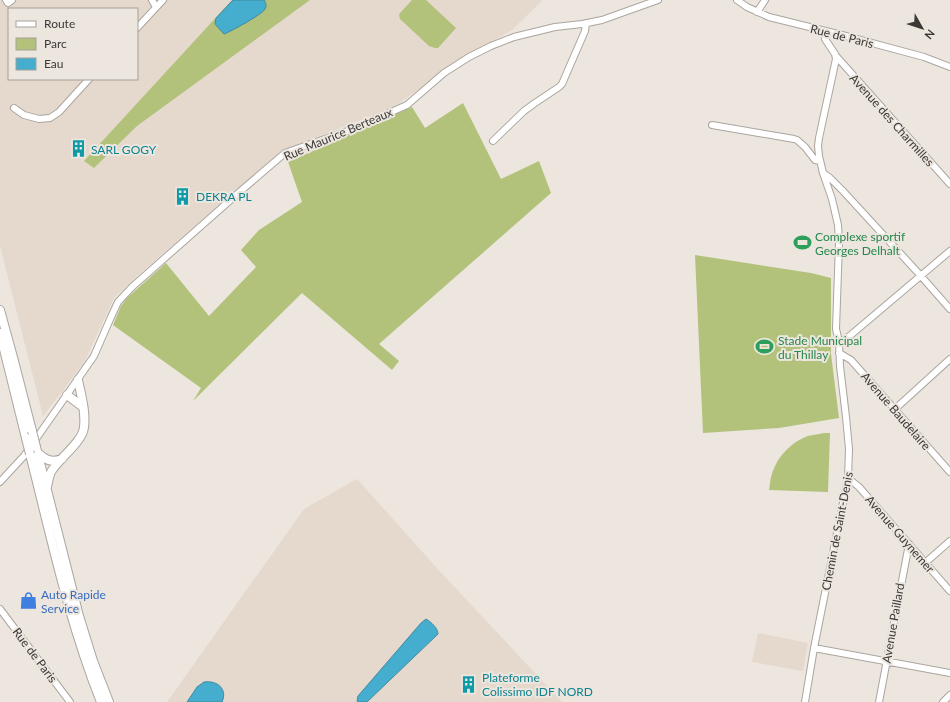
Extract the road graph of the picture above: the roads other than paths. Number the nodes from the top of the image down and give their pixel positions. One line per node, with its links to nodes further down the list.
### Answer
1 (6, 0): 2 (street)
2 (12, 0)
3 (152, 0): 8 (street)
4 (163, 0): 8 (street)
5 (658, 0): 10 (street, Rue Maurice Berteaux)
6 (737, 0): 9 (street, Rue de Paris)
7 (765, 0): 9 (street)
8 (156, 7): 11 (street)
9 (756, 12): 12 (street, Rue de Paris)
10 (586, 23): 18 (street); 30 (street, Rue Maurice Berteaux)
11 (138, 27)
12 (825, 31): 13 (street); 14 (street, Rue de Paris)
13 (834, 54): 19 (street, Chemin de Saint-Denis); 21 (street, Avenue des Charmilles)
14 (950, 67)
15 (88, 80): 16 (street)
16 (14, 108)
17 (712, 125): 19 (street)
18 (493, 140)
19 (820, 161): 20 (street, Chemin de Saint-Denis)
20 (823, 173): 23 (street); 27 (street, Chemin de Saint-Denis)
21 (950, 184)
22 (950, 251): 23 (street)
23 (921, 276): 24 (street); 27 (street)
24 (950, 309)
25 (0, 310): 34 (main road, bridge)
26 (0, 333): 34 (main road, bridge)
27 (839, 342): 28 (street, Chemin de Saint-Denis)
28 (839, 353): 33 (street, Avenue Baudelaire); 37 (street, Chemin de Saint-Denis)
29 (950, 359): 33 (street)
30 (78, 380): 31 (street, Rue Maurice Berteaux); 32 (main road)
31 (67, 395): 32 (main road); 34 (street, Rue Maurice Berteaux)
32 (83, 407): 35 (main road)
33 (895, 409): 36 (street, Avenue Baudelaire)
34 (32, 452): 35 (main road); 38 (street, Rue Maurice Berteaux); 39 (main road); 50 (main road)
35 (62, 459): 39 (main road)
36 (949, 468)
37 (848, 478): 41 (street, Avenue Guynemer); 45 (street, Chemin de Saint-Denis)
38 (0, 482)
39 (47, 490): 51 (main road)
40 (950, 541): 42 (street)
41 (909, 544): 42 (street, Avenue Guynemer); 46 (street, Avenue Paillard)
42 (925, 563): 43 (street, Avenue Guynemer)
43 (950, 591)
44 (0, 609): 49 (street, Rue de Paris)
45 (814, 648): 46 (street); 52 (street, Chemin de Saint-Denis)
46 (886, 661): 47 (street); 53 (street, Avenue Paillard)
47 (950, 673)
48 (950, 695): 54 (street)
49 (70, 702)
50 (101, 702)
51 (109, 702)
52 (804, 702)
53 (879, 702)
54 (943, 702)

